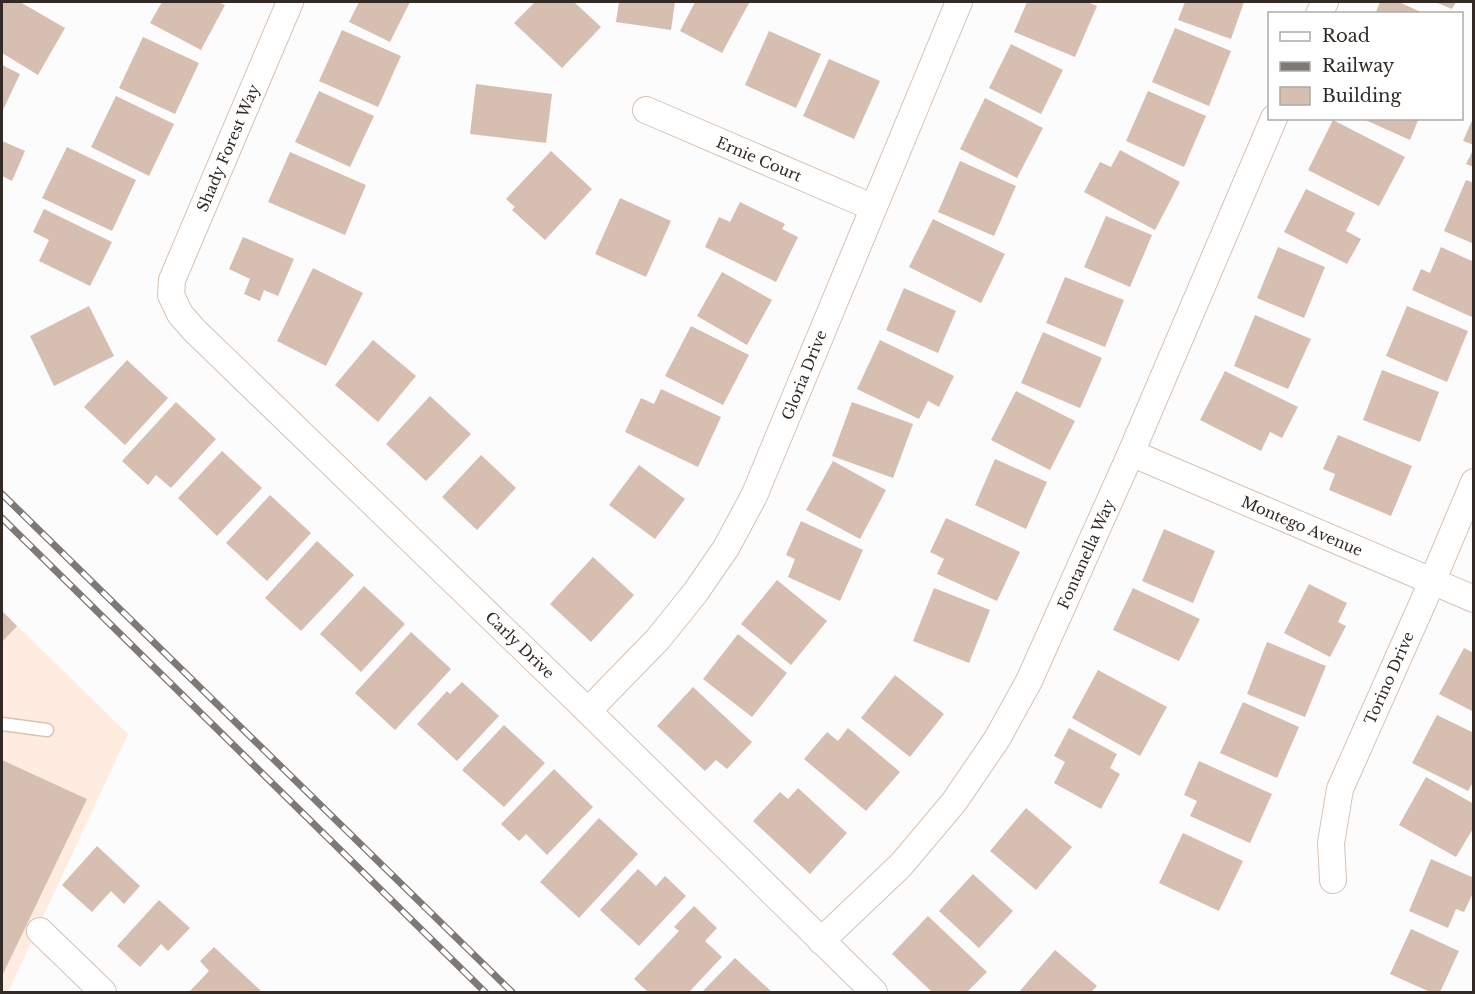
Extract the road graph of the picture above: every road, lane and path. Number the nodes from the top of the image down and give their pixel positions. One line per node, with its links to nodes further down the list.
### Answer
1 (290, 2): 6 (street, Shady Forest Way)
2 (959, 2): 5 (street, Gloria Drive)
3 (646, 110): 5 (street, Ernie Court)
4 (1274, 120): 7 (street, Fontanella Way)
5 (872, 207): 11 (street, Gloria Drive)
6 (171, 295): 11 (street, Carly Drive)
7 (1131, 453): 9 (street, Montego Avenue); 16 (street, Fontanella Way)
8 (1473, 482): 9 (street, Torino Drive)
9 (1431, 582): 10 (street, Montego Avenue); 14 (street, Torino Drive)
10 (1473, 599)
11 (588, 711): 16 (street, Carly Drive)
12 (2, 724): 13 (lane)
13 (47, 730)
14 (1333, 880)
15 (40, 931): 17 (street)
16 (821, 941): 18 (street, Carly Drive)
17 (103, 993)
18 (874, 993)

